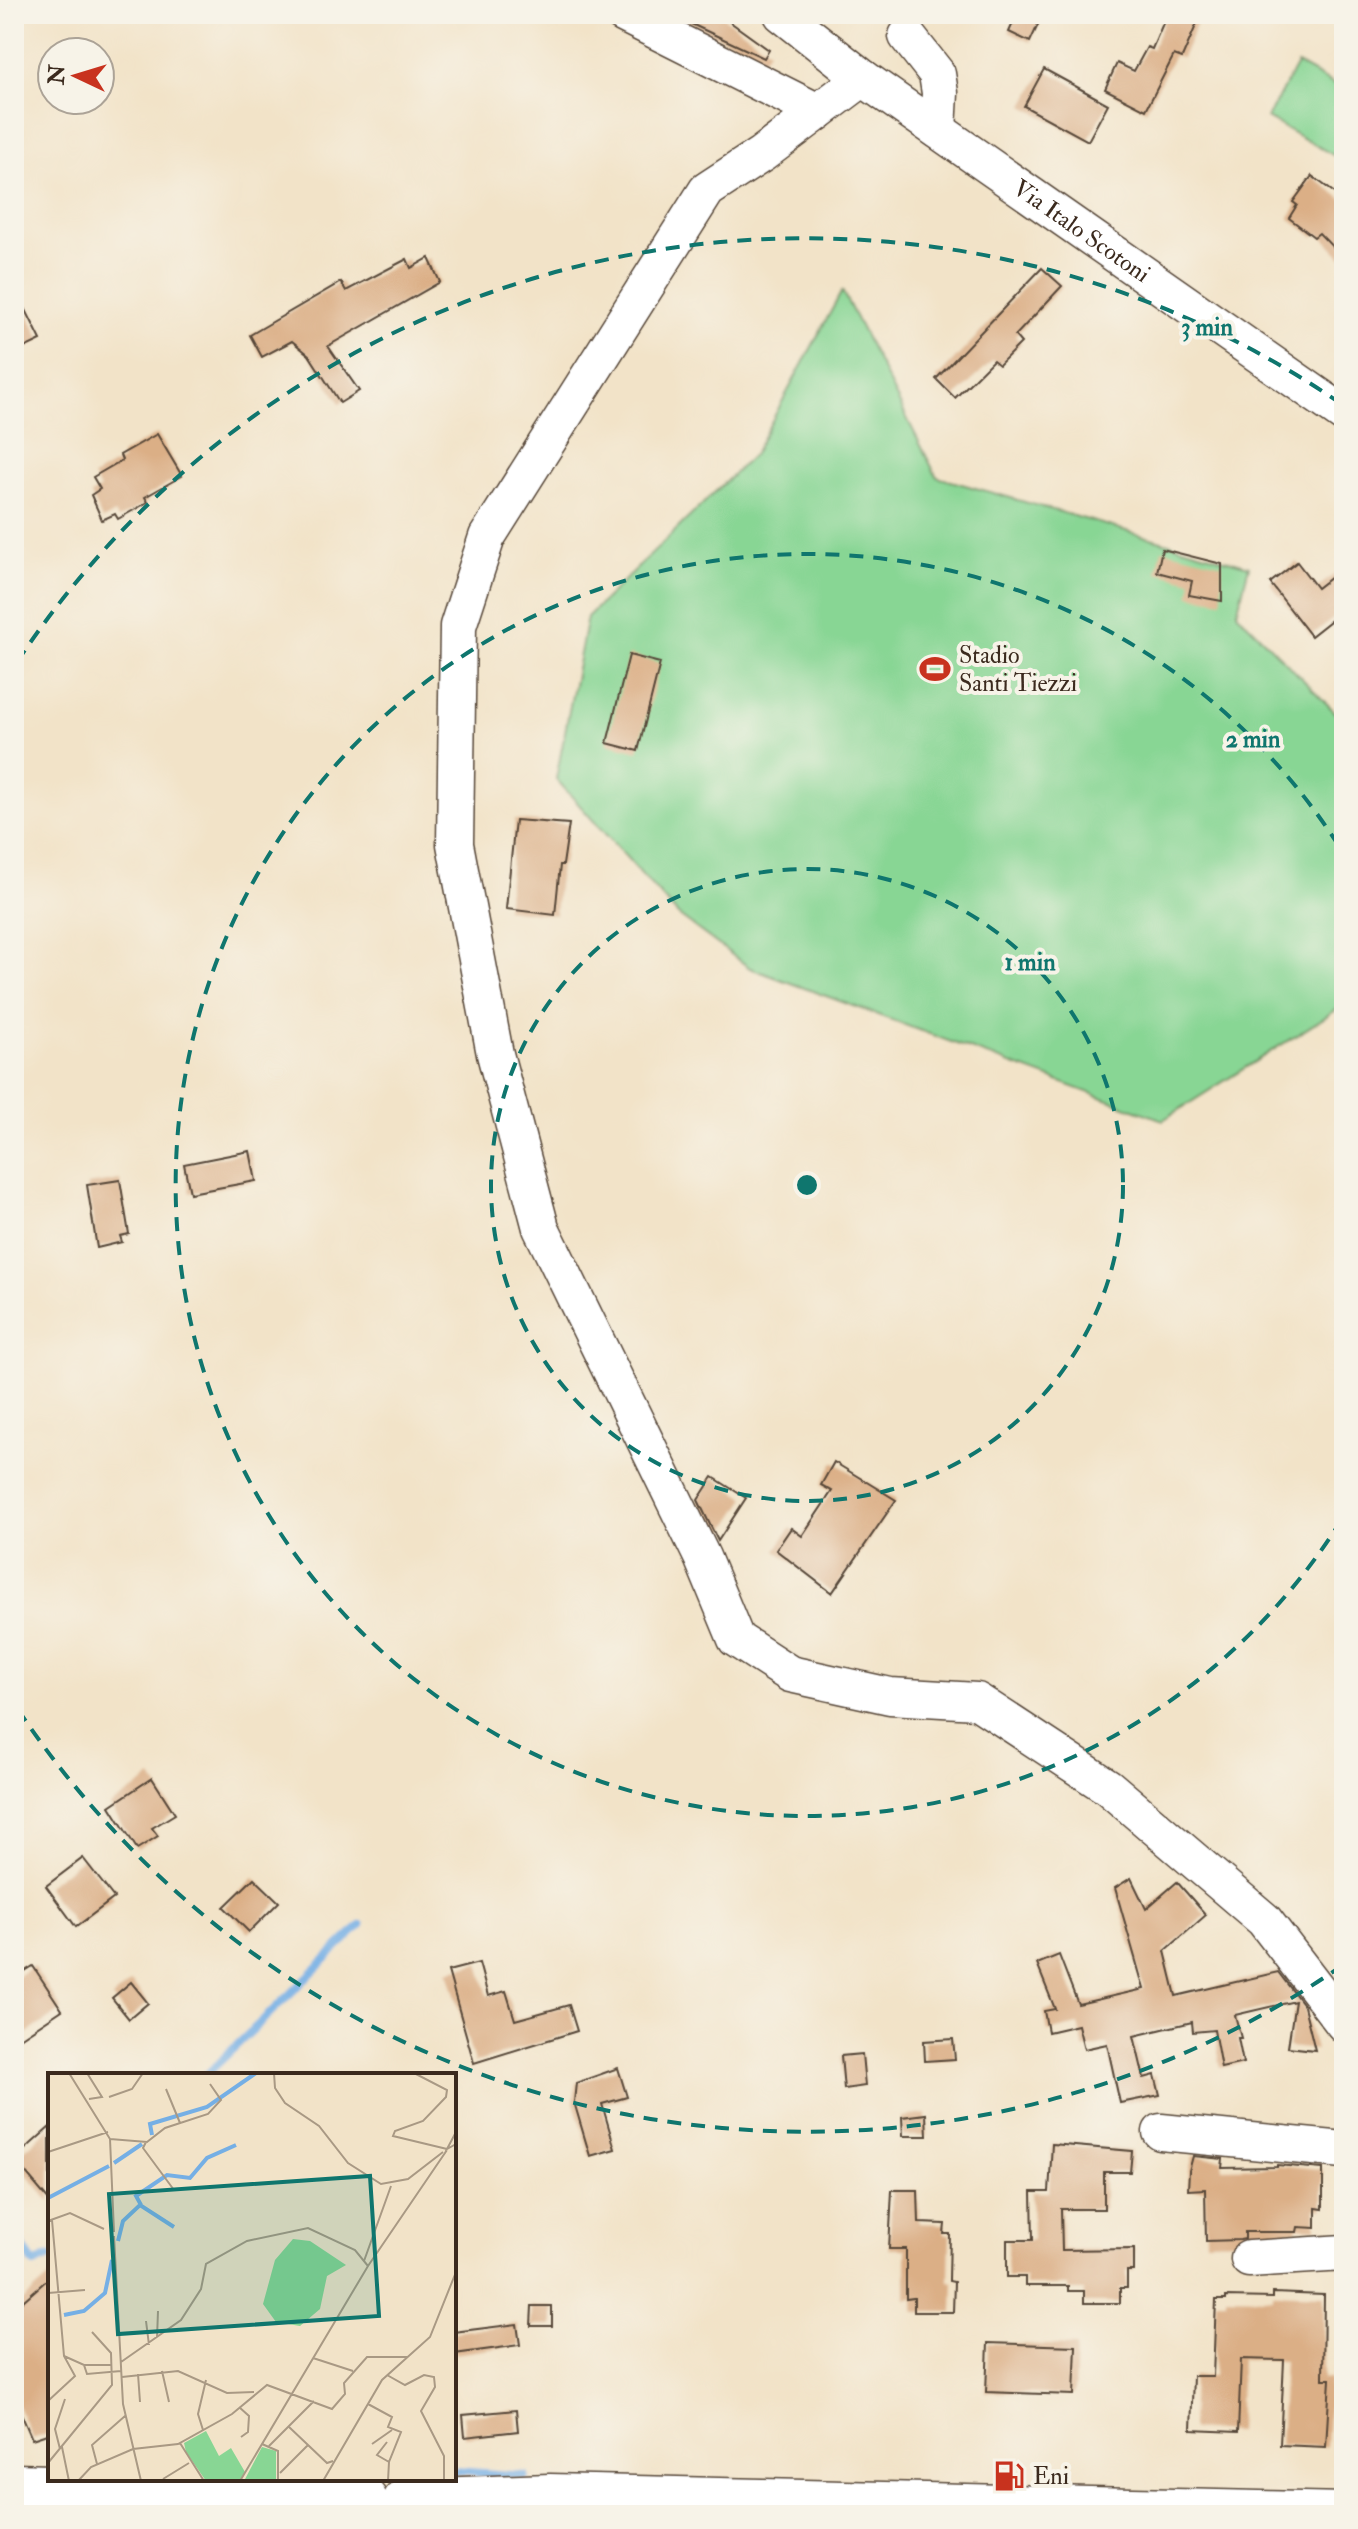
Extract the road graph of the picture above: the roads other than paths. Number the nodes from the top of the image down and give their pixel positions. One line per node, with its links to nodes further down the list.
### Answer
1 (623, 14): 5 (street)
2 (782, 14): 4 (street, Via Italo Scotoni)
3 (907, 36): 6 (street)
4 (863, 78): 5 (street); 6 (street, Via Italo Scotoni)
5 (818, 112): 8 (street)
6 (938, 130): 7 (street, Via Italo Scotoni)
7 (1344, 414)
8 (1344, 2024)
9 (1161, 2132): 10 (street)
10 (1344, 2150)
11 (1344, 2253): 12 (street)
12 (1249, 2259)
13 (14, 2486): 15 (main road)
14 (535, 2506): 16 (main road); 17 (main road)
15 (264, 2507): 16 (main road)
16 (384, 2508)
17 (1344, 2515)

